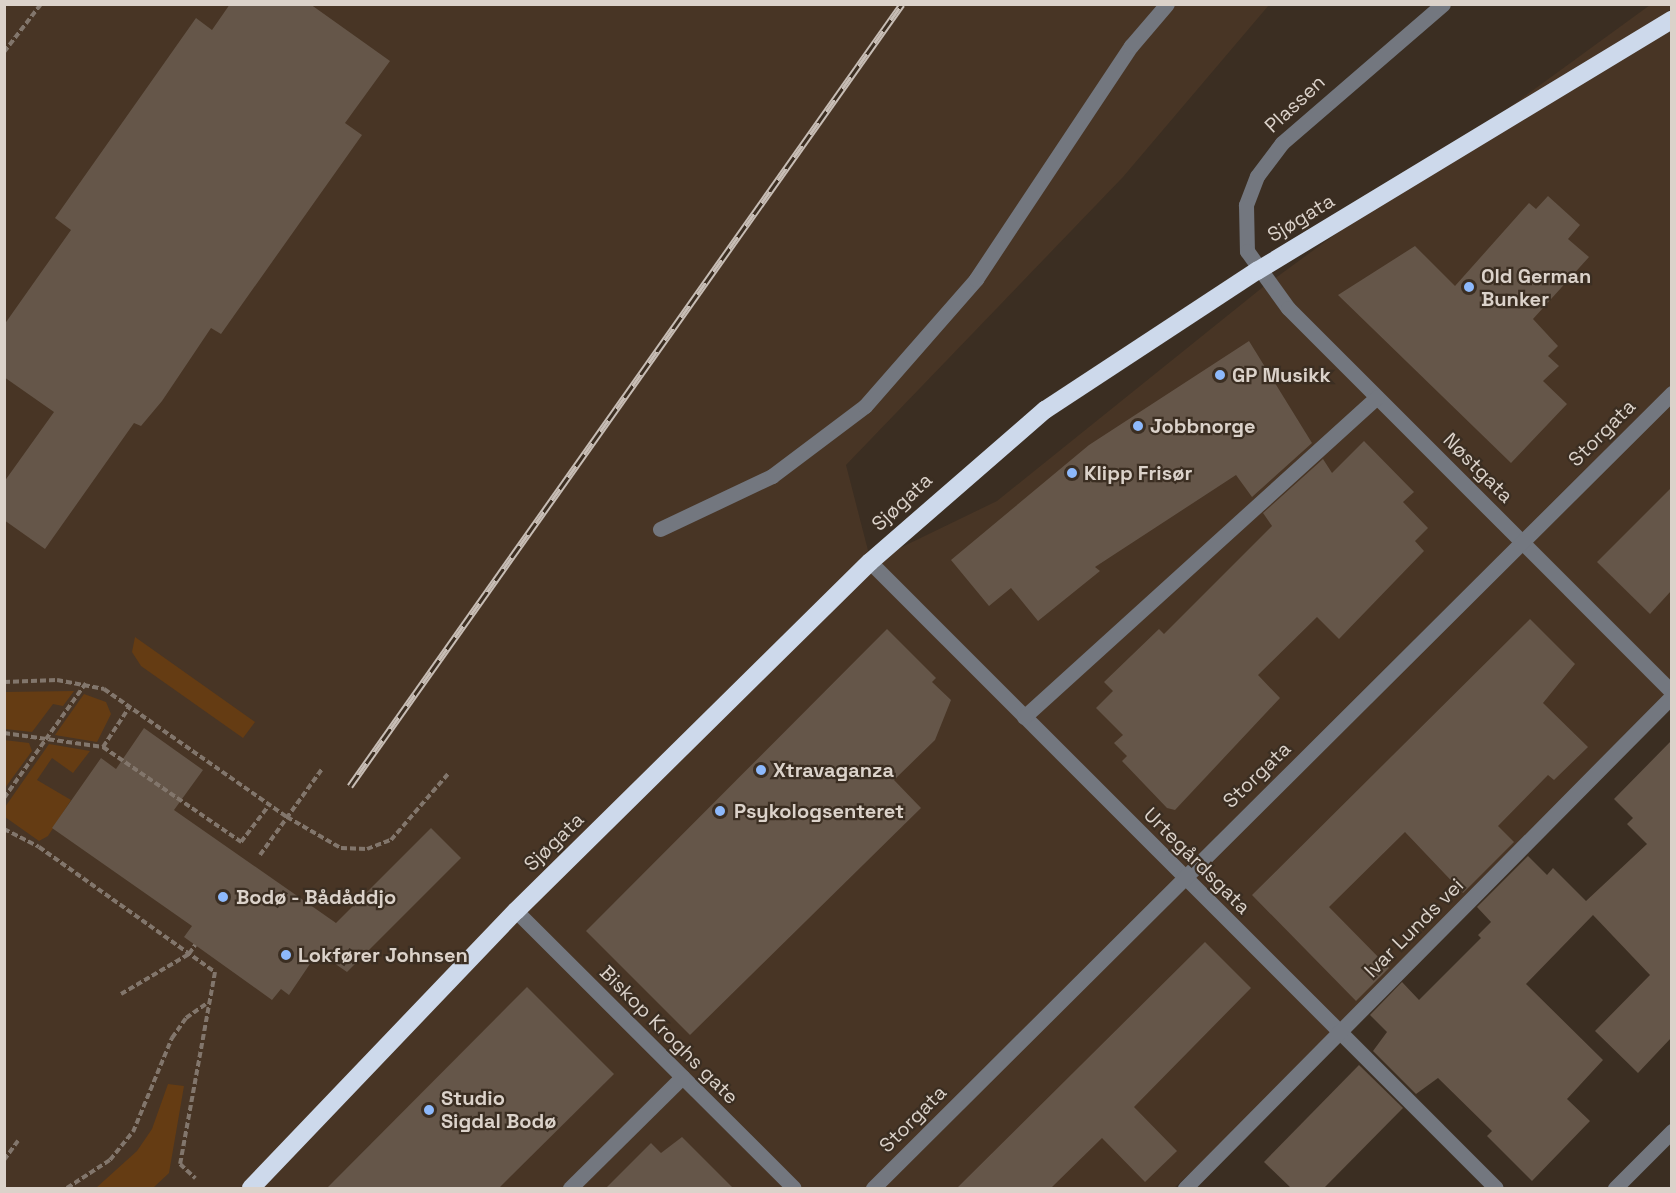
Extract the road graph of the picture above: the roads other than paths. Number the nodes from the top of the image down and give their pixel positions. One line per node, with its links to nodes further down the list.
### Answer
1 (1167, 4): 7 (street)
2 (1443, 4): 4 (street, Plassen)
3 (1671, 20): 4 (highway, Sjøgata)
4 (1257, 271): 6 (street, Nøstgata); 9 (highway, Sjøgata)
5 (1671, 393): 8 (street, Storgata)
6 (1377, 397): 8 (street, Nøstgata); 11 (street)
7 (660, 529)
8 (1522, 542): 10 (street, Nøstgata); 12 (street, Storgata)
9 (870, 562): 11 (street, Urtegårdsgata); 13 (highway, Sjøgata)
10 (1671, 694): 14 (street, Ivar Lunds vei)
11 (1024, 717): 12 (street, Urtegårdsgata)
12 (1184, 878): 14 (street, Urtegårdsgata); 22 (street, Storgata)
13 (516, 911): 15 (street, Biskop Kroghs gate); 17 (highway, Sjøgata)
14 (1339, 1034): 23 (street, Ivar Lunds vei); 24 (street, Urtegårdsgata)
15 (682, 1077): 20 (street); 21 (street, Biskop Kroghs gate)
16 (1671, 1131): 25 (street)
17 (276, 1158): 18 (highway, Sjøgata); 19 (highway, Sjøgata)
18 (236, 1188)
19 (251, 1188)
20 (570, 1188)
21 (794, 1188)
22 (873, 1188)
23 (1185, 1188)
24 (1496, 1188)
25 (1615, 1188)

